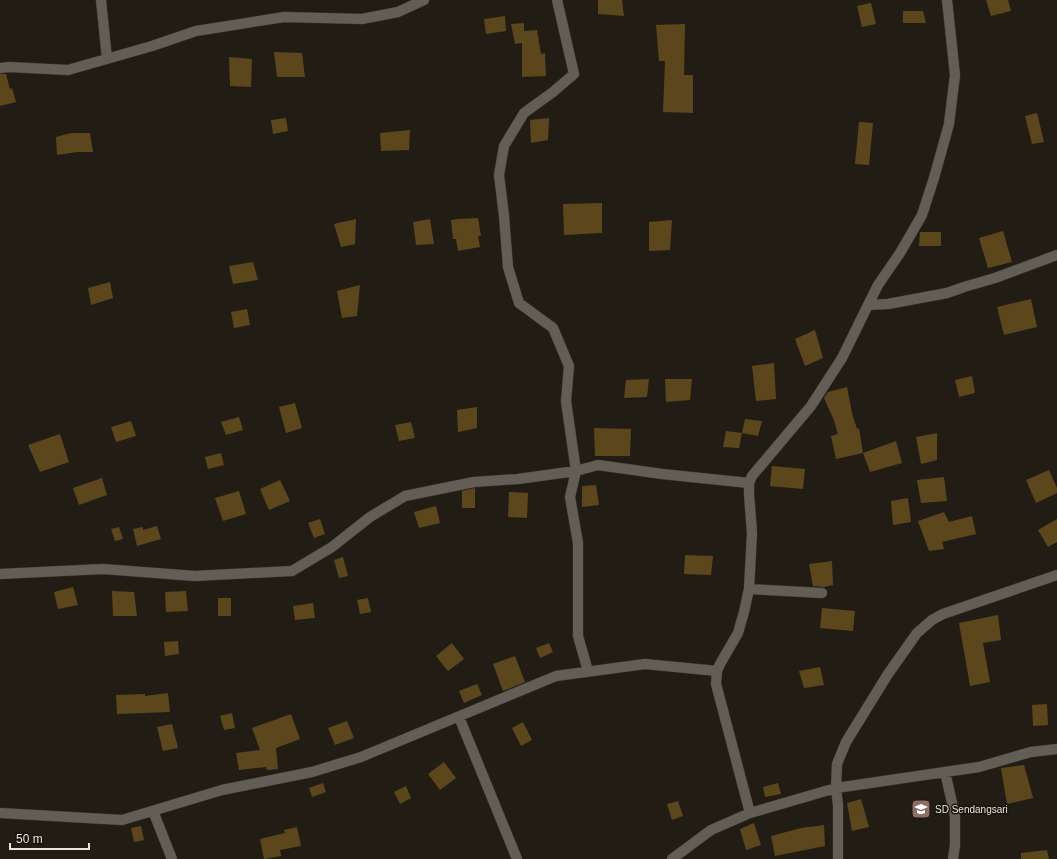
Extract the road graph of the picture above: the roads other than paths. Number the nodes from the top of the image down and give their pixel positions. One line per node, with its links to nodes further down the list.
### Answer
1 (101, 0): 5 (street)
2 (424, 0): 5 (street)
3 (556, 0): 9 (street)
4 (947, 0): 8 (street)
5 (107, 59): 6 (street)
6 (0, 68)
7 (1057, 255): 8 (street)
8 (868, 305): 10 (street)
9 (576, 471): 10 (street); 11 (street); 15 (street)
10 (749, 483): 13 (street)
11 (0, 574)
12 (1057, 575): 20 (street)
13 (749, 589): 14 (street); 16 (street)
14 (822, 593)
15 (588, 671): 16 (street); 17 (street)
16 (717, 671): 23 (street)
17 (459, 717): 21 (street); 25 (street)
18 (1057, 749): 19 (street)
19 (945, 772): 20 (street); 28 (street)
20 (836, 788): 23 (street); 27 (street)
21 (153, 810): 22 (street); 24 (street)
22 (0, 813)
23 (750, 813): 26 (street)
24 (172, 859)
25 (517, 859)
26 (672, 859)
27 (838, 859)
28 (952, 859)

